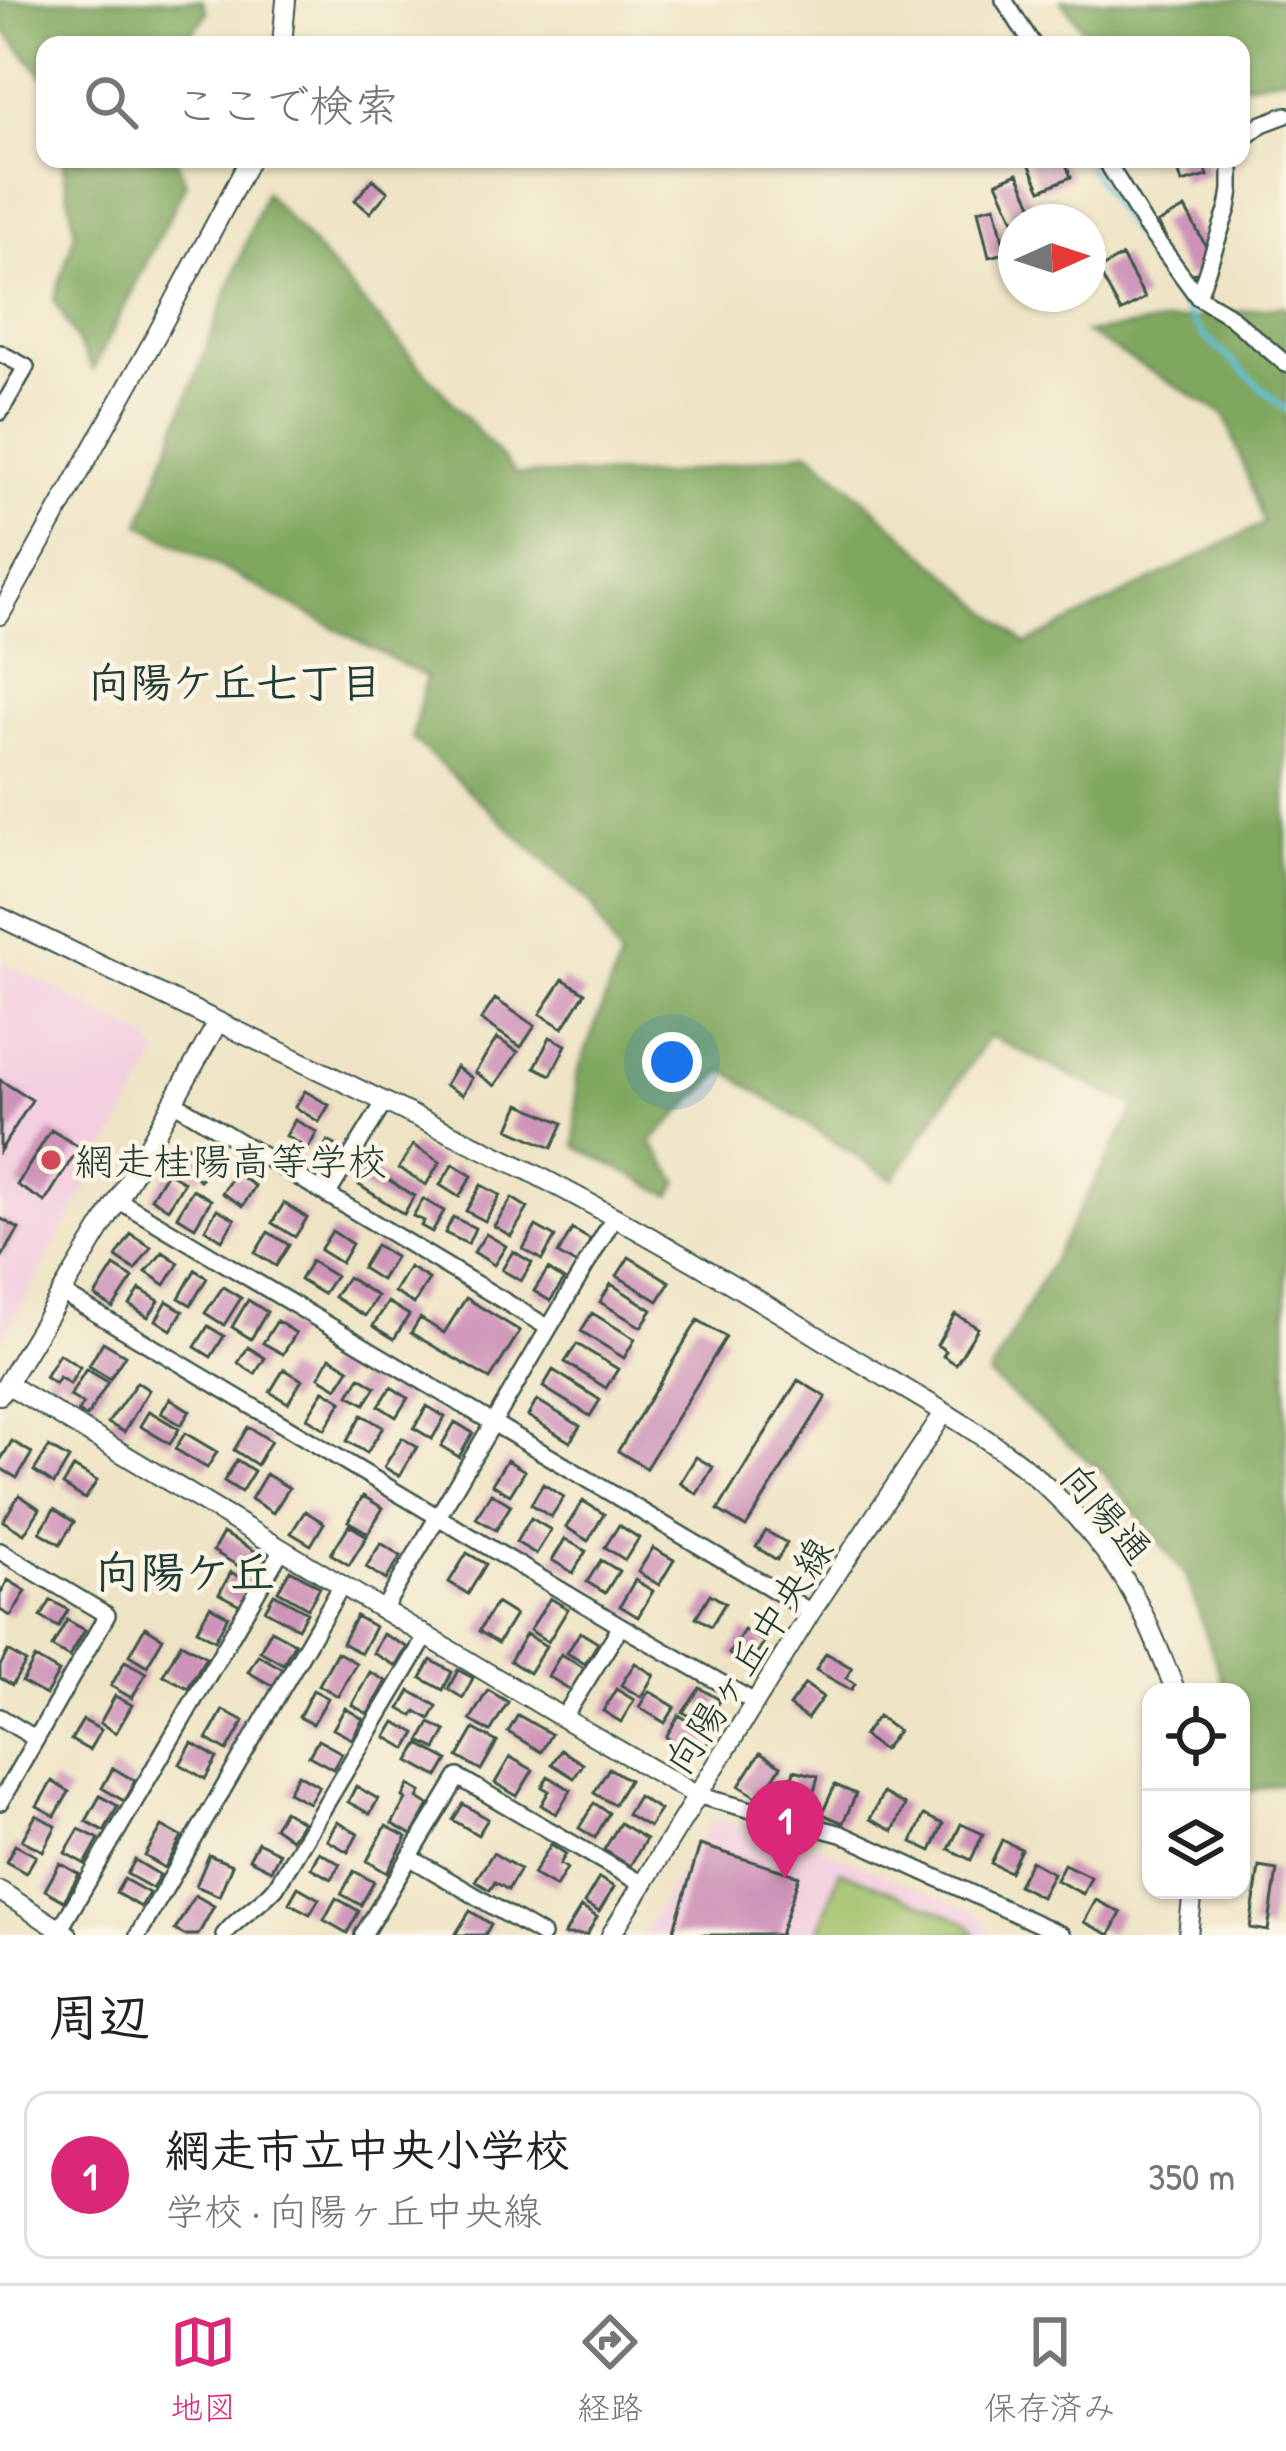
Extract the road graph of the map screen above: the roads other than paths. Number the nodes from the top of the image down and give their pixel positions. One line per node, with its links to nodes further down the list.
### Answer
1 (286, 0): 3 (street)
2 (1004, 0): 4 (street)
3 (283, 36)
4 (1027, 36)
5 (1286, 115): 6 (street)
6 (1250, 133)
7 (245, 168): 14 (street)
8 (1111, 168): 10 (street)
9 (1231, 168): 10 (street)
10 (1198, 296): 12 (street)
11 (0, 353): 13 (street)
12 (1286, 364)
13 (0, 412)
14 (0, 615)
15 (0, 917): 16 (street, 向陽通)
16 (218, 1022): 17 (street); 18 (street, 向陽通)
17 (175, 1103): 19 (street); 20 (street)
18 (384, 1103): 19 (street); 21 (street, 向陽通)
19 (328, 1195): 23 (street)
20 (118, 1200): 22 (street); 26 (street)
21 (615, 1216): 23 (street); 25 (street, 向陽通)
22 (62, 1293): 24 (street); 27 (street)
23 (549, 1328): 26 (street)
24 (3, 1390): 28 (street)
25 (944, 1413): 32 (street, 向陽ヶ丘中央線); 35 (street, 向陽通)
26 (493, 1423): 27 (street); 32 (street)
27 (440, 1516): 31 (street); 33 (street)
28 (283, 1550): 30 (street); 46 (street)
29 (0, 1551): 39 (street)
30 (342, 1585): 31 (street); 47 (street)
31 (384, 1608): 34 (street)
32 (812, 1612): 36 (street, 向陽ヶ丘中央線)
33 (621, 1626): 36 (street); 38 (street)
34 (427, 1635): 38 (street); 48 (street)
35 (1172, 1683)
36 (756, 1703): 40 (street, 向陽ヶ丘中央線)
37 (0, 1718): 39 (street)
38 (563, 1718): 40 (street)
39 (36, 1739): 41 (street)
40 (696, 1795): 43 (street, 向陽ヶ丘中央線); 52 (street)
41 (0, 1802)
42 (411, 1858): 43 (street); 49 (street); 50 (street)
43 (642, 1884): 51 (street, 向陽ヶ丘中央線)
44 (0, 1891): 46 (street)
45 (1191, 1899): 53 (street)
46 (64, 1932)
47 (138, 1935)
48 (224, 1935)
49 (363, 1935)
50 (542, 1935)
51 (611, 1935)
52 (1062, 1935)
53 (1188, 1935)

